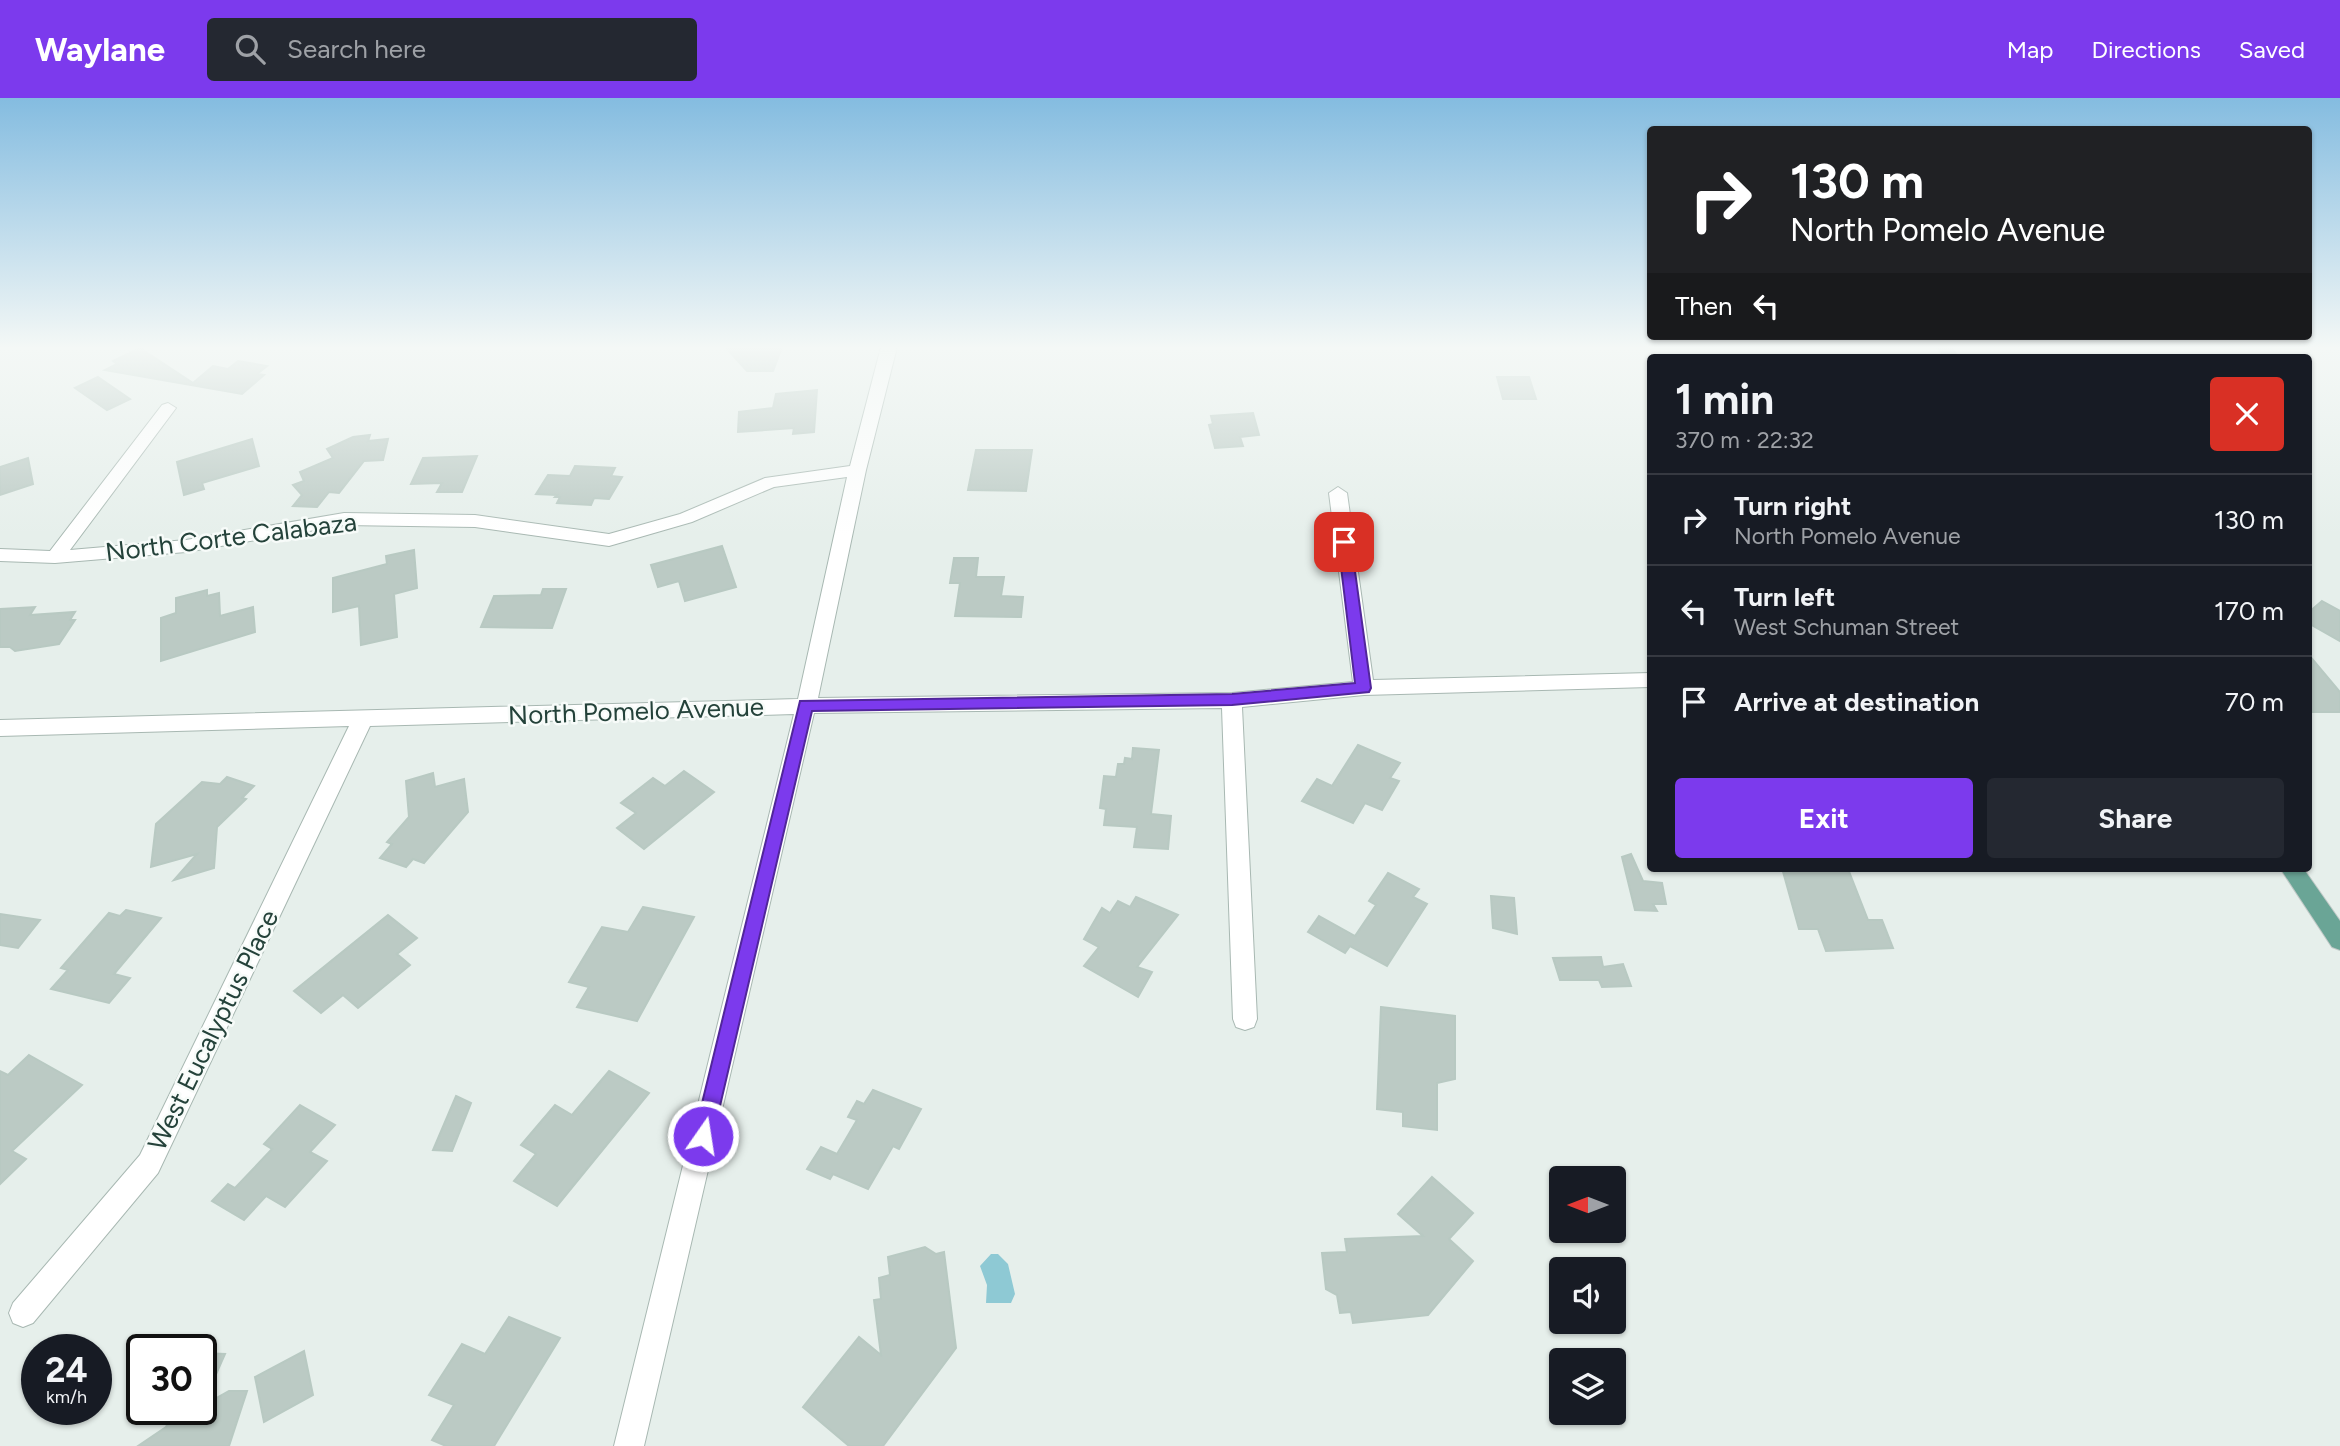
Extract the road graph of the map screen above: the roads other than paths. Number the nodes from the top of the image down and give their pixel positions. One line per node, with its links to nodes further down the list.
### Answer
1 (167, 410): 6 (street, North Corte Calabaza)
2 (872, 410): 3 (street)
3 (856, 470): 6 (street, North Corte Calabaza); 10 (street)
4 (1338, 493): 8 (street)
5 (0, 555): 6 (street, North Corte Calabaza)
6 (55, 557)
7 (1647, 680): 8 (street, North Pomelo Avenue)
8 (1363, 688): 9 (street, North Pomelo Avenue)
9 (1232, 700): 10 (street, North Pomelo Avenue); 15 (street)
10 (806, 705): 11 (street, North Pomelo Avenue); 17 (street)
11 (362, 720): 12 (street, North Pomelo Avenue); 16 (street, West Eucalyptus Place)
12 (0, 728)
13 (2294, 872): 14 (main road)
14 (2340, 940)
15 (1245, 1019)
16 (23, 1313)
17 (629, 1446)

